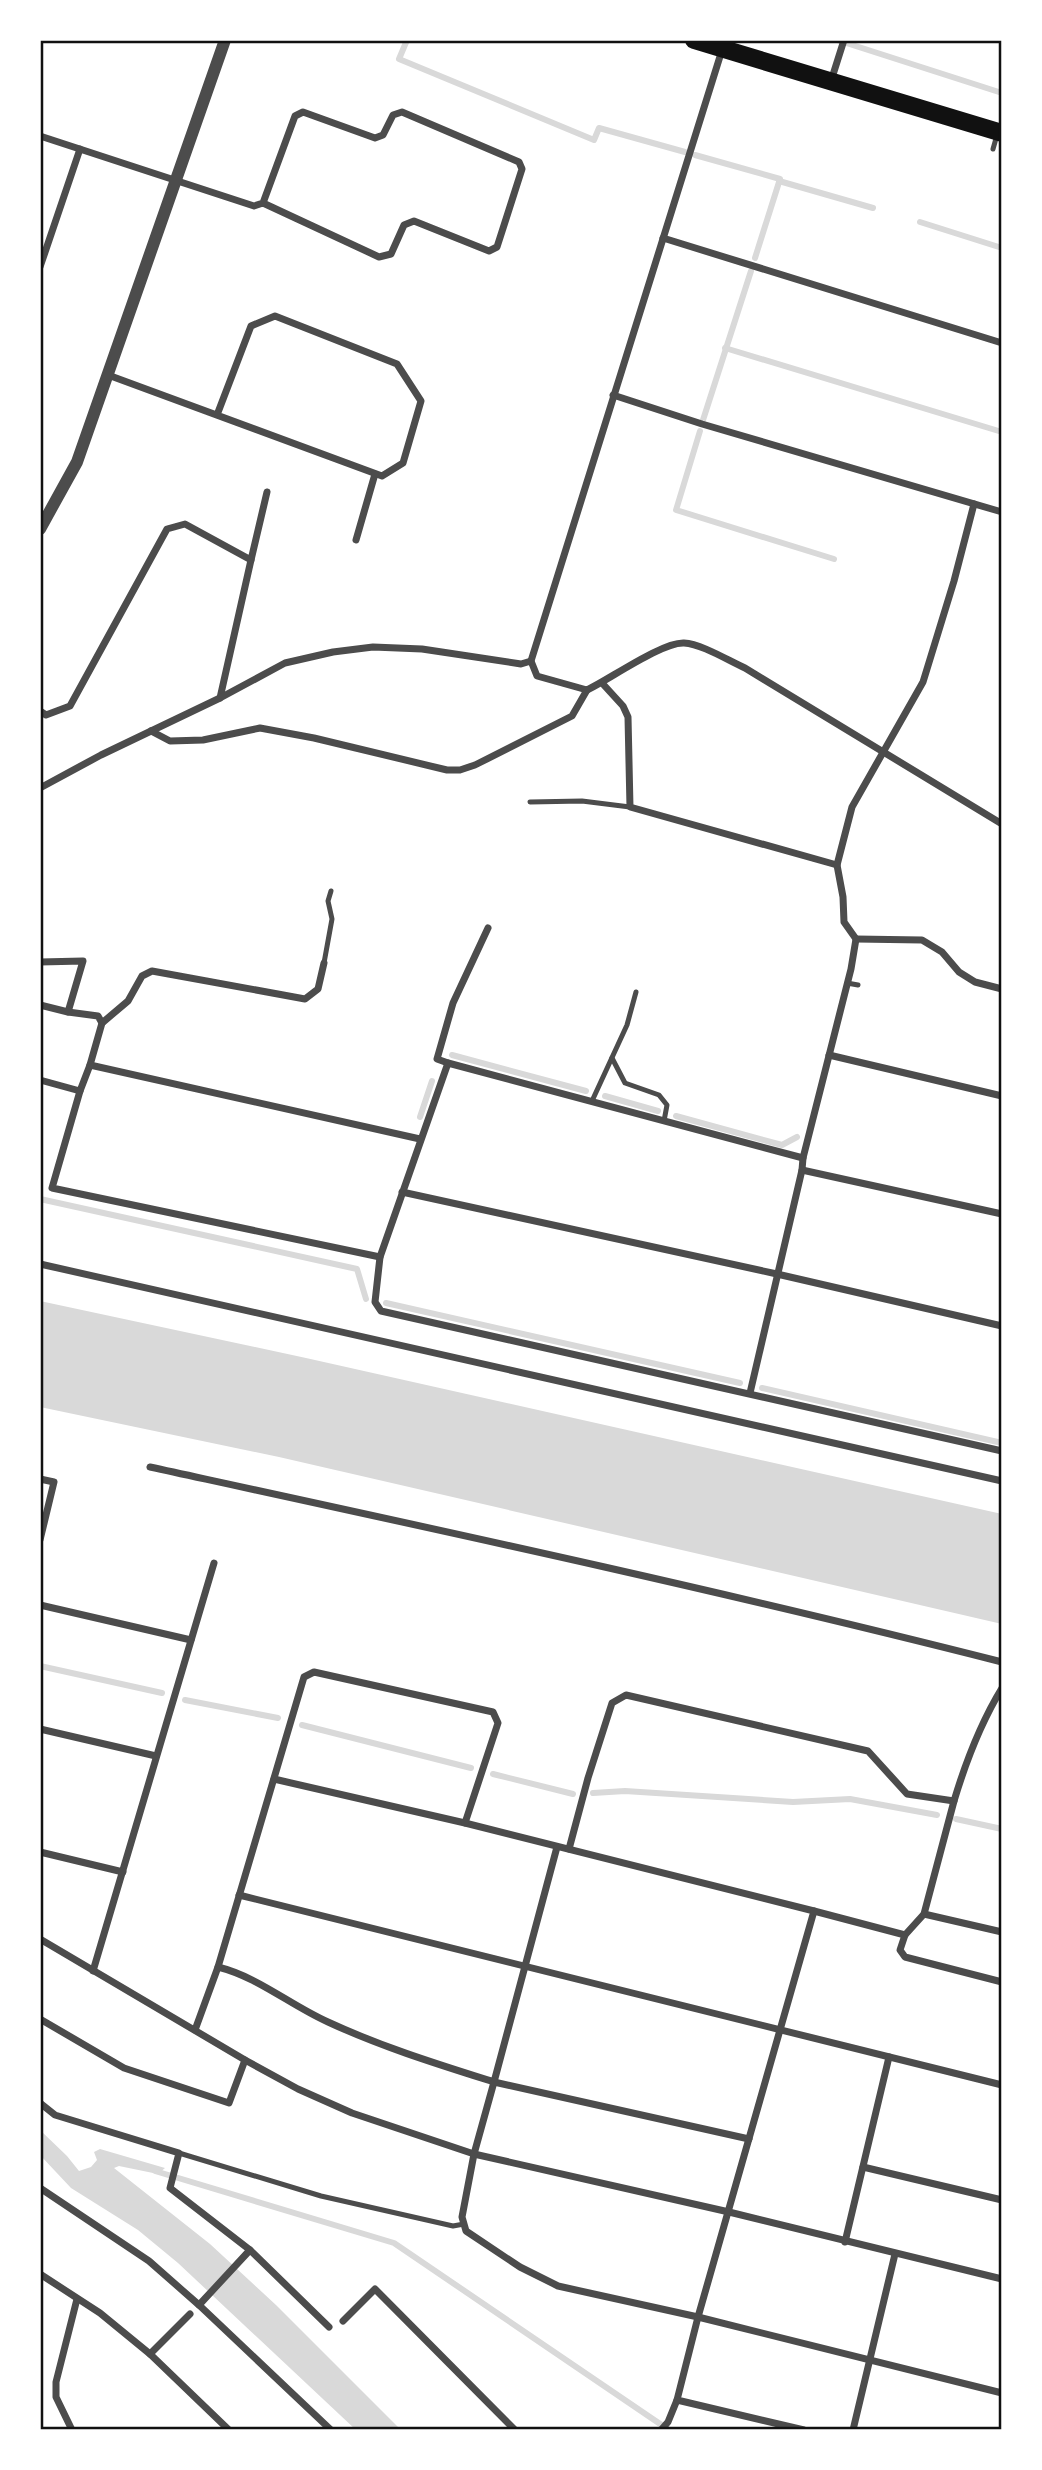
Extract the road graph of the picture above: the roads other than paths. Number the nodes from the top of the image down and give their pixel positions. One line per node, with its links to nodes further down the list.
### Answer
1 (225, 40): 9 (street)
2 (694, 40): 4 (main road)
3 (844, 40): 5 (street)
4 (722, 49): 5 (main road); 11 (street)
5 (831, 82): 7 (main road)
6 (40, 136): 8 (street)
7 (998, 138)
8 (80, 149): 9 (street); 12 (street)
9 (175, 179): 10 (street); 14 (street)
10 (263, 203): 10 (street)
11 (663, 237): 13 (street); 17 (street)
12 (40, 267)
13 (1002, 343)
14 (106, 368): 18 (street); 23 (street)
15 (417, 378): 16 (lane)
16 (409, 383): 18 (street); 19 (street)
17 (613, 395): 21 (street); 26 (street)
18 (217, 415): 19 (street)
19 (375, 474): 24 (street)
20 (267, 492): 25 (street)
21 (974, 504): 22 (street); 32 (street)
22 (1002, 512)
23 (40, 529)
24 (356, 540)
25 (251, 560): 29 (street); 30 (street)
26 (531, 661): 28 (street); 29 (street)
27 (602, 683): 28 (street); 32 (street); 35 (street)
28 (587, 690): 31 (street)
29 (220, 698): 31 (street)
30 (40, 711)
31 (151, 731): 33 (street)
32 (884, 751): 36 (street); 37 (street)
33 (40, 788)
34 (530, 802): 35 (lane)
35 (630, 807): 37 (street)
36 (1002, 824)
37 (837, 865): 40 (street)
38 (331, 891): 42 (lane)
39 (488, 928): 52 (street)
40 (856, 939): 43 (street); 45 (street)
41 (40, 962): 48 (street)
42 (324, 963): 49 (street)
43 (847, 983): 44 (lane); 50 (street)
44 (858, 985)
45 (1002, 989)
46 (636, 992): 51 (lane)
47 (40, 1005): 48 (street)
48 (68, 1012): 49 (street)
49 (103, 1023): 53 (street)
50 (829, 1055): 56 (street); 60 (street)
51 (612, 1058): 57 (lane); 58 (lane)
52 (448, 1063): 57 (street); 59 (street)
53 (90, 1065): 55 (street); 59 (street)
54 (40, 1080): 55 (street)
55 (80, 1091): 64 (street)
56 (1002, 1096)
57 (593, 1101): 58 (street)
58 (664, 1121): 60 (street)
59 (420, 1139): 62 (street)
60 (803, 1158): 61 (street)
61 (802, 1170): 63 (street); 66 (street)
62 (402, 1192): 64 (street); 66 (street)
63 (1002, 1214)
64 (380, 1257): 68 (street)
65 (40, 1264): 72 (street)
66 (778, 1274): 67 (street); 68 (street)
67 (1002, 1326)
68 (750, 1393): 69 (street)
69 (1002, 1451)
70 (150, 1467): 77 (street)
71 (40, 1479): 73 (street)
72 (1002, 1481)
73 (40, 1540)
74 (214, 1563): 76 (street)
75 (40, 1605): 76 (street)
76 (191, 1640): 80 (street)
77 (1002, 1662)
78 (1002, 1688): 82 (street)
79 (40, 1729): 80 (street)
80 (156, 1756): 87 (street)
81 (274, 1779): 83 (street); 83 (street); 88 (street)
82 (954, 1801): 85 (street); 90 (street)
83 (465, 1822): 84 (street)
84 (557, 1847): 85 (street); 95 (street)
85 (569, 1849): 89 (street)
86 (40, 1852): 87 (street)
87 (123, 1872): 96 (street)
88 (239, 1895): 94 (street); 95 (street)
89 (814, 1910): 92 (street); 100 (street)
90 (924, 1914): 91 (street); 92 (street)
91 (1002, 1932)
92 (905, 1935): 97 (street)
93 (40, 1939): 96 (street)
94 (218, 1967): 99 (street); 103 (street)
95 (525, 1967): 100 (street); 103 (street)
96 (93, 1971): 99 (street)
97 (1002, 1982)
98 (40, 2018): 102 (street)
99 (195, 2030): 102 (street)
100 (779, 2030): 101 (street); 106 (street)
101 (888, 2057): 104 (street); 109 (street)
102 (245, 2060): 108 (street)
103 (495, 2082): 106 (street); 108 (street)
104 (1002, 2085)
105 (40, 2103): 107 (street)
106 (749, 2139): 112 (street)
107 (179, 2153): 113 (lane); 115 (street)
108 (474, 2154): 112 (street); 113 (street)
109 (863, 2166): 111 (street); 114 (street)
110 (40, 2188): 120 (street)
111 (1002, 2200)
112 (729, 2212): 114 (street); 122 (street)
113 (464, 2224): 122 (street)
114 (845, 2242): 116 (street)
115 (250, 2250): 120 (street); 124 (street)
116 (895, 2254): 118 (street); 126 (street)
117 (40, 2274): 119 (street)
118 (1002, 2279)
119 (77, 2299): 125 (street); 129 (street)
120 (201, 2302): 131 (street)
121 (190, 2314): 125 (street)
122 (698, 2317): 126 (street); 128 (street)
123 (343, 2321): 132 (street)
124 (329, 2326)
125 (150, 2354): 130 (street)
126 (870, 2361): 127 (street); 135 (street)
127 (1002, 2393)
128 (677, 2400): 133 (street); 134 (street)
129 (72, 2430)
130 (229, 2430)
131 (331, 2430)
132 (515, 2430)
133 (661, 2430)
134 (804, 2430)
135 (853, 2430)

